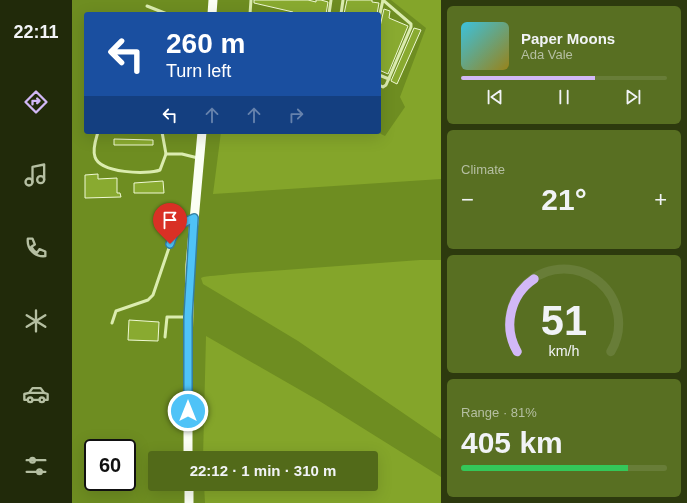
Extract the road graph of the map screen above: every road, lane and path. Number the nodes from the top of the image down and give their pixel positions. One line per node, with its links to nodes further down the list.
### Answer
1 (213, 0): 8 (main road)
2 (251, 0): 9 (lane)
3 (331, 0): 10 (lane)
4 (343, 0): 11 (lane)
5 (383, 0): 12 (lane); 14 (lane)
6 (147, 6): 7 (lane)
7 (162, 12)
8 (212, 12)
9 (250, 12)
10 (328, 12)
11 (340, 12)
12 (380, 12)
13 (381, 76): 14 (lane)
14 (389, 78): 15 (lane)
15 (381, 86)
16 (98, 134): 19 (lane)
17 (162, 134): 19 (lane)
18 (202, 134): 20 (main road)
19 (166, 154): 20 (lane)
20 (199, 158): 21 (main road)
21 (194, 218): 22 (main road); 23 (lane)
22 (188, 317): 24 (lane); 25 (main road)
23 (112, 323)
24 (165, 337)
25 (188, 451)
26 (189, 491): 27 (main road)
27 (189, 503)

